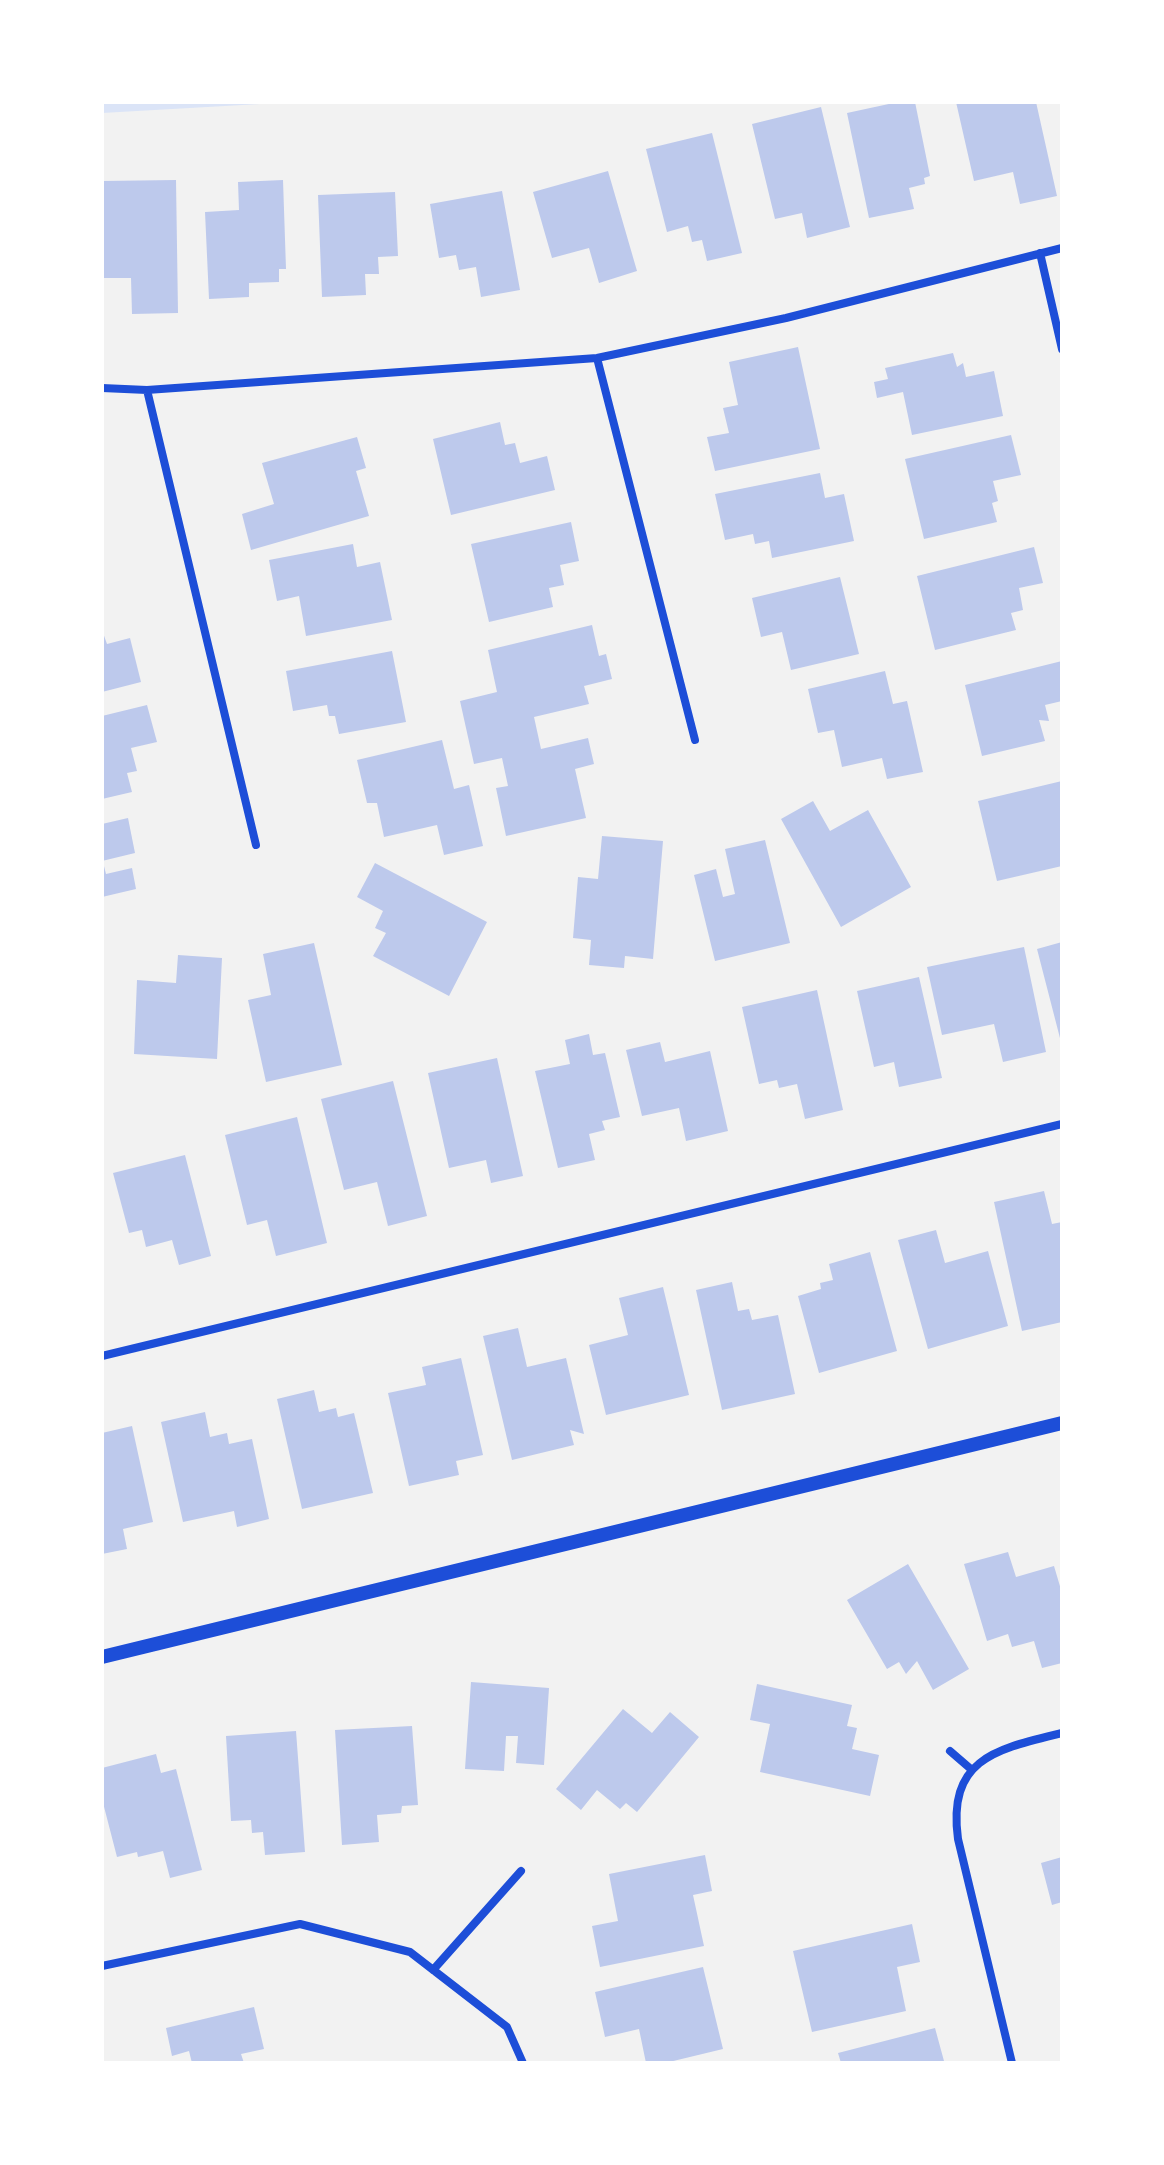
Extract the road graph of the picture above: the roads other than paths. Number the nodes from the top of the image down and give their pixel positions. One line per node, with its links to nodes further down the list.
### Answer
1 (1062, 248): 2 (street)
2 (1040, 253): 3 (street); 4 (street)
3 (1062, 349)
4 (597, 358): 6 (street); 7 (street)
5 (102, 388): 6 (street)
6 (147, 390): 8 (street)
7 (695, 740)
8 (256, 845)
9 (1062, 1124): 10 (street)
10 (102, 1356)
11 (1062, 1423): 12 (street)
12 (102, 1657)
13 (1062, 1733): 15 (street)
14 (950, 1751): 15 (street)
15 (972, 1770): 20 (street)
16 (521, 1871): 18 (street)
17 (102, 1966): 18 (street)
18 (433, 1970): 19 (street)
19 (523, 2063)
20 (1012, 2063)

